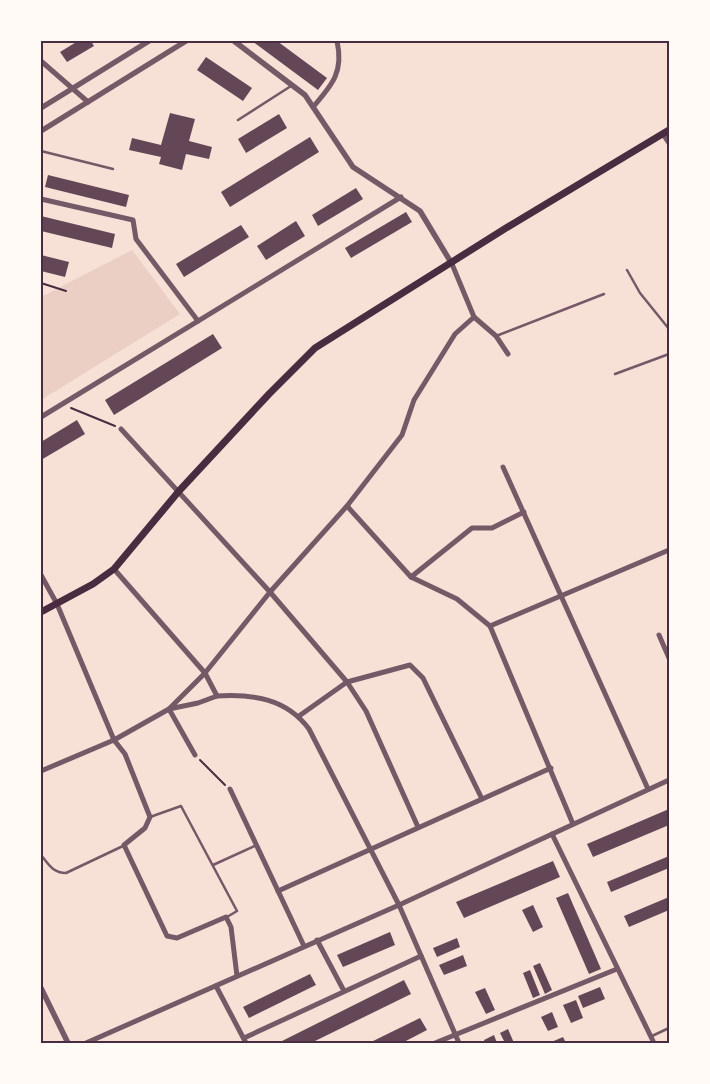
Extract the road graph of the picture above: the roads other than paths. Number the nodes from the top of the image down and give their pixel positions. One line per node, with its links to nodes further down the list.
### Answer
1 (149, 41): 7 (street)
2 (186, 41): 8 (street)
3 (234, 41): 6 (street)
4 (337, 41): 9 (street)
5 (41, 61): 7 (street)
6 (292, 86): 9 (street); 11 (lane)
7 (74, 88): 8 (street); 10 (street)
8 (88, 102): 12 (street)
9 (313, 107): 17 (street)
10 (41, 108)
11 (238, 120)
12 (41, 131)
13 (666, 132): 14 (street); 19 (main road)
14 (669, 143)
15 (41, 151): 16 (lane)
16 (113, 169)
17 (402, 197): 19 (street); 23 (street)
18 (41, 198): 23 (street)
19 (452, 264): 22 (street); 32 (main road)
20 (627, 270): 24 (lane)
21 (604, 294): 25 (lane)
22 (474, 317): 25 (street); 33 (street)
23 (198, 321): 29 (street)
24 (669, 329)
25 (496, 336): 26 (street)
26 (508, 354)
27 (669, 354): 28 (lane)
28 (615, 374)
29 (41, 417)
30 (121, 429): 32 (street)
31 (503, 467): 34 (street)
32 (179, 491): 36 (main road); 39 (street)
33 (347, 506): 38 (street); 39 (street)
34 (524, 512): 38 (street); 40 (street)
35 (669, 550): 40 (street)
36 (114, 569): 41 (main road); 46 (street)
37 (41, 576): 41 (street)
38 (411, 577): 43 (street)
39 (270, 592): 46 (street); 47 (street)
40 (561, 596): 43 (street); 57 (street)
41 (57, 604): 42 (main road); 51 (street)
42 (41, 612)
43 (490, 626): 53 (street)
44 (659, 636): 45 (street)
45 (669, 658)
46 (205, 673): 48 (street); 49 (street)
47 (347, 682): 50 (street); 58 (street); 61 (street)
48 (217, 696): 49 (street); 50 (street)
49 (169, 709): 51 (street); 52 (street)
50 (300, 716): 65 (street)
51 (114, 740): 54 (street); 59 (street)
52 (195, 755)
53 (550, 768): 58 (street); 60 (street)
54 (41, 771)
55 (669, 780): 57 (street)
56 (230, 789): 64 (street)
57 (648, 790): 60 (street)
58 (482, 799): 61 (street)
59 (150, 816): 63 (street); 67 (lane)
60 (574, 824): 62 (street)
61 (418, 827): 65 (street)
62 (552, 834): 69 (street); 74 (street)
63 (124, 845): 66 (lane); 70 (street)
64 (257, 845): 67 (lane); 68 (street)
65 (372, 849): 68 (street); 69 (street)
66 (41, 855)
67 (213, 865): 70 (lane)
68 (278, 891): 72 (street)
69 (399, 905): 71 (street); 73 (street)
70 (226, 917): 75 (street)
71 (317, 940): 72 (street); 78 (street)
72 (304, 946): 75 (street)
73 (420, 956): 78 (street); 80 (street)
74 (617, 969): 80 (street); 81 (street)
75 (236, 976): 76 (street)
76 (216, 986): 82 (street); 84 (street)
77 (41, 988): 83 (street)
78 (344, 991): 82 (street)
79 (669, 1028): 81 (lane)
80 (455, 1033): 85 (street); 86 (street)
81 (651, 1036): 87 (street)
82 (245, 1041)
83 (68, 1043)
84 (86, 1043)
85 (435, 1043)
86 (459, 1043)
87 (654, 1043)

